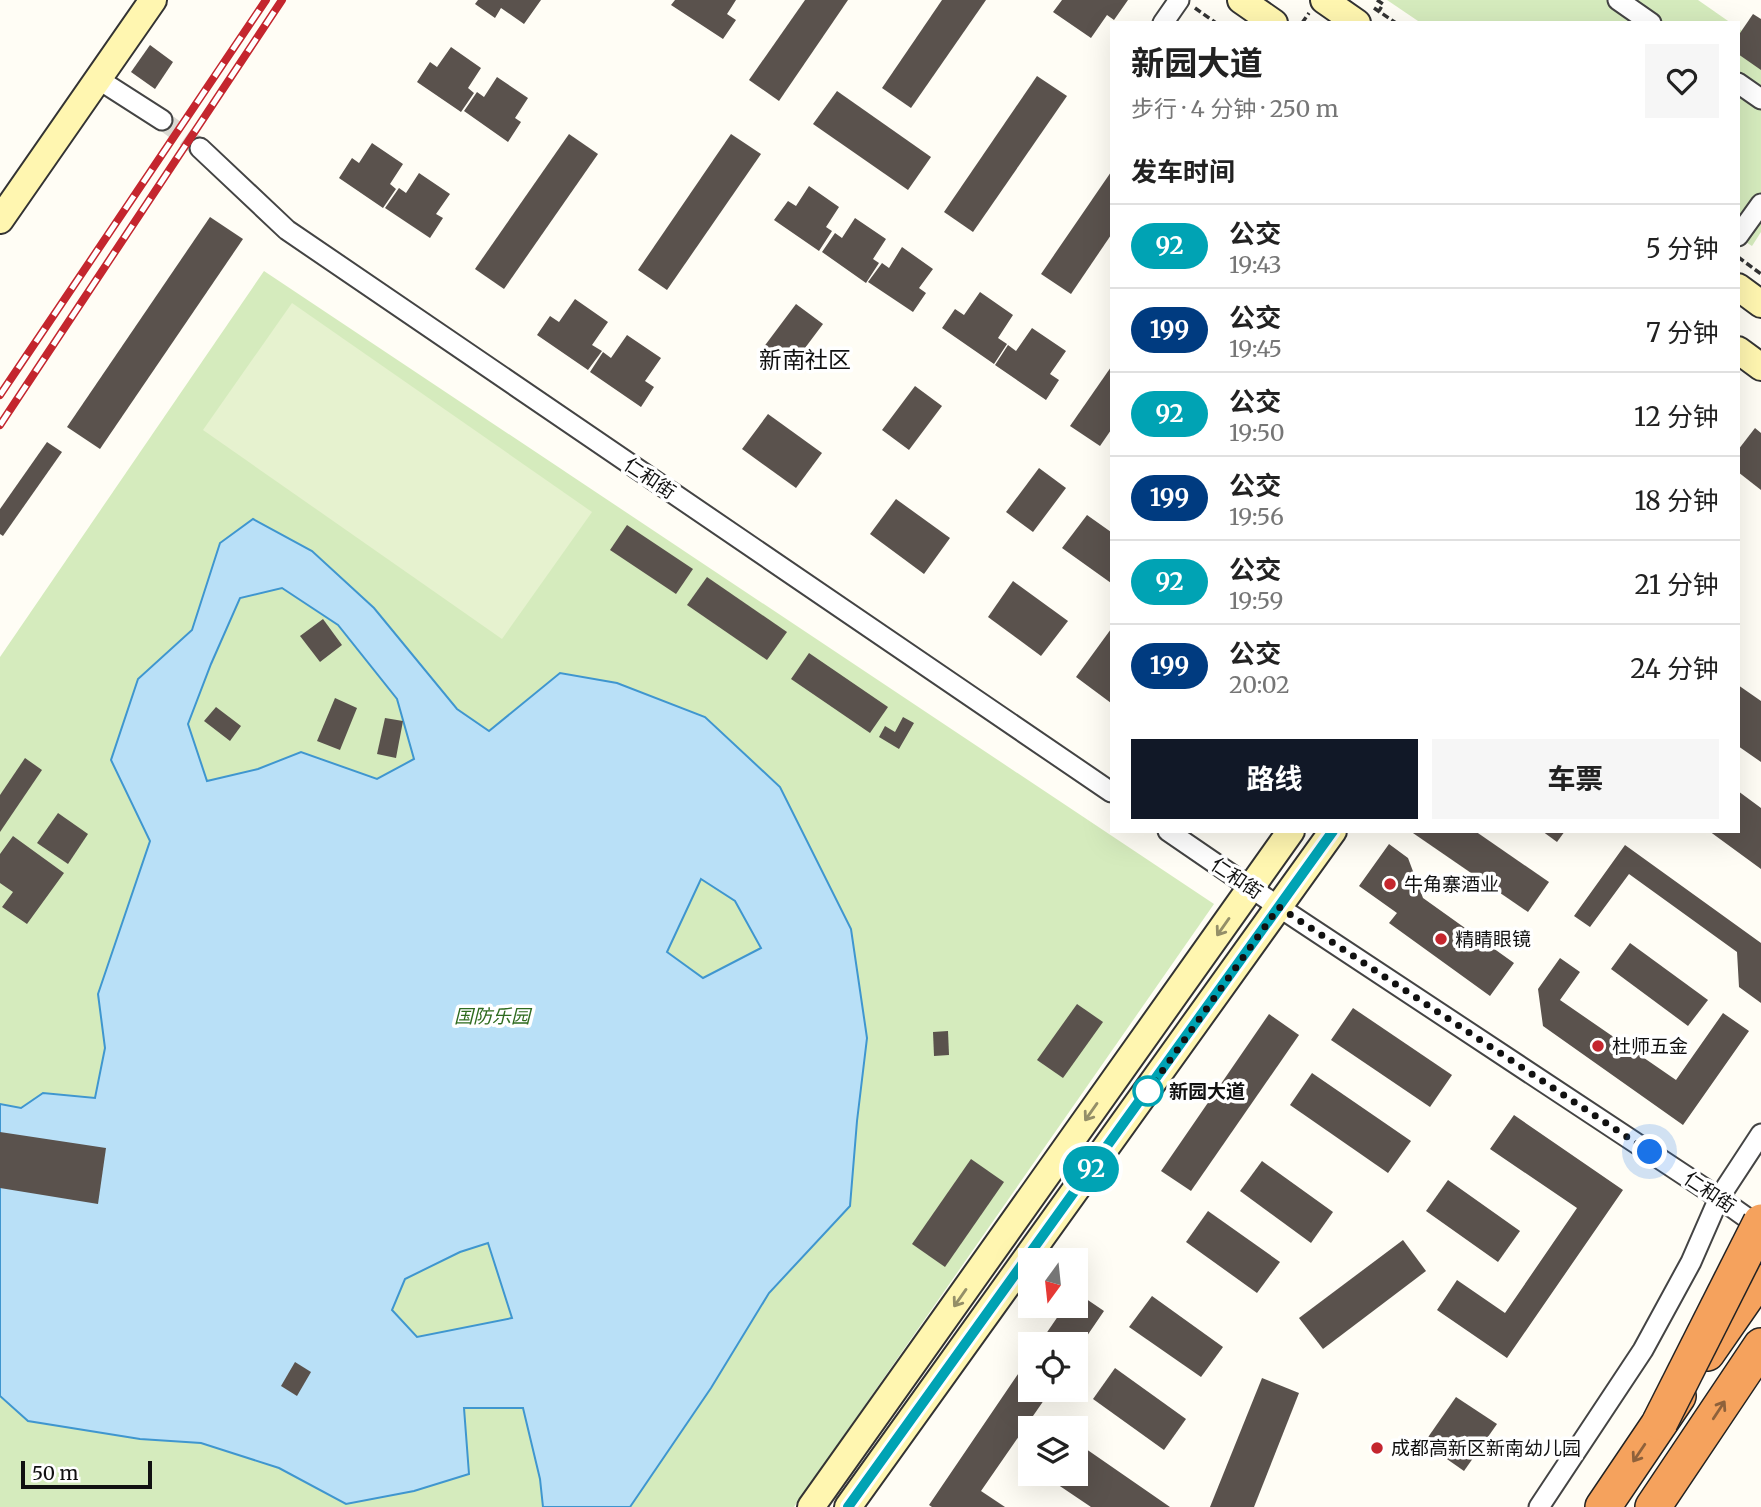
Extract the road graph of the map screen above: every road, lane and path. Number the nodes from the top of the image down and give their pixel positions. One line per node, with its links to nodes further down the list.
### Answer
1 (153, 0): 13 (street)
2 (1241, 0): 10 (street)
3 (1324, 0): 7 (street)
4 (1377, 0): 7 (path)
5 (1618, 0): 12 (street)
6 (1187, 4): 8 (street); 9 (path)
7 (1369, 13): 11 (path)
8 (1166, 21)
9 (1213, 21)
10 (1270, 21)
11 (1391, 21)
12 (1648, 21)
13 (98, 79): 16 (street); 19 (street)
14 (1740, 84): 15 (street)
15 (1761, 99)
16 (162, 120)
17 (200, 148): 27 (street, 仁和街)
18 (1761, 204): 20 (street)
19 (0, 220)
20 (1740, 233)
21 (1740, 258): 22 (path)
22 (1761, 274)
23 (1740, 288): 24 (street)
24 (1761, 304)
25 (1740, 351): 26 (street)
26 (1761, 367)
27 (1110, 791)
28 (1171, 833): 31 (street, 仁和街)
29 (1290, 833): 31 (street)
30 (1332, 833): 32 (street)
31 (1251, 887): 32 (street, 仁和街); 41 (street, one-way to 41)
32 (1279, 907): 34 (street, 仁和街); 42 (street)
33 (1761, 1134): 34 (street)
34 (1719, 1198): 36 (street, 仁和街); 43 (street)
35 (1761, 1222): 39 (highway, bridge)
36 (1761, 1228)
37 (1761, 1275): 39 (highway, bridge)
38 (1761, 1346): 40 (highway, one-way to 38)
39 (1660, 1422): 44 (highway, one-way to 44)
40 (1695, 1446): 45 (highway); 46 (highway)
41 (816, 1505)
42 (848, 1507)
43 (1539, 1507)
44 (1603, 1507)
45 (1653, 1507)
46 (1662, 1507)

